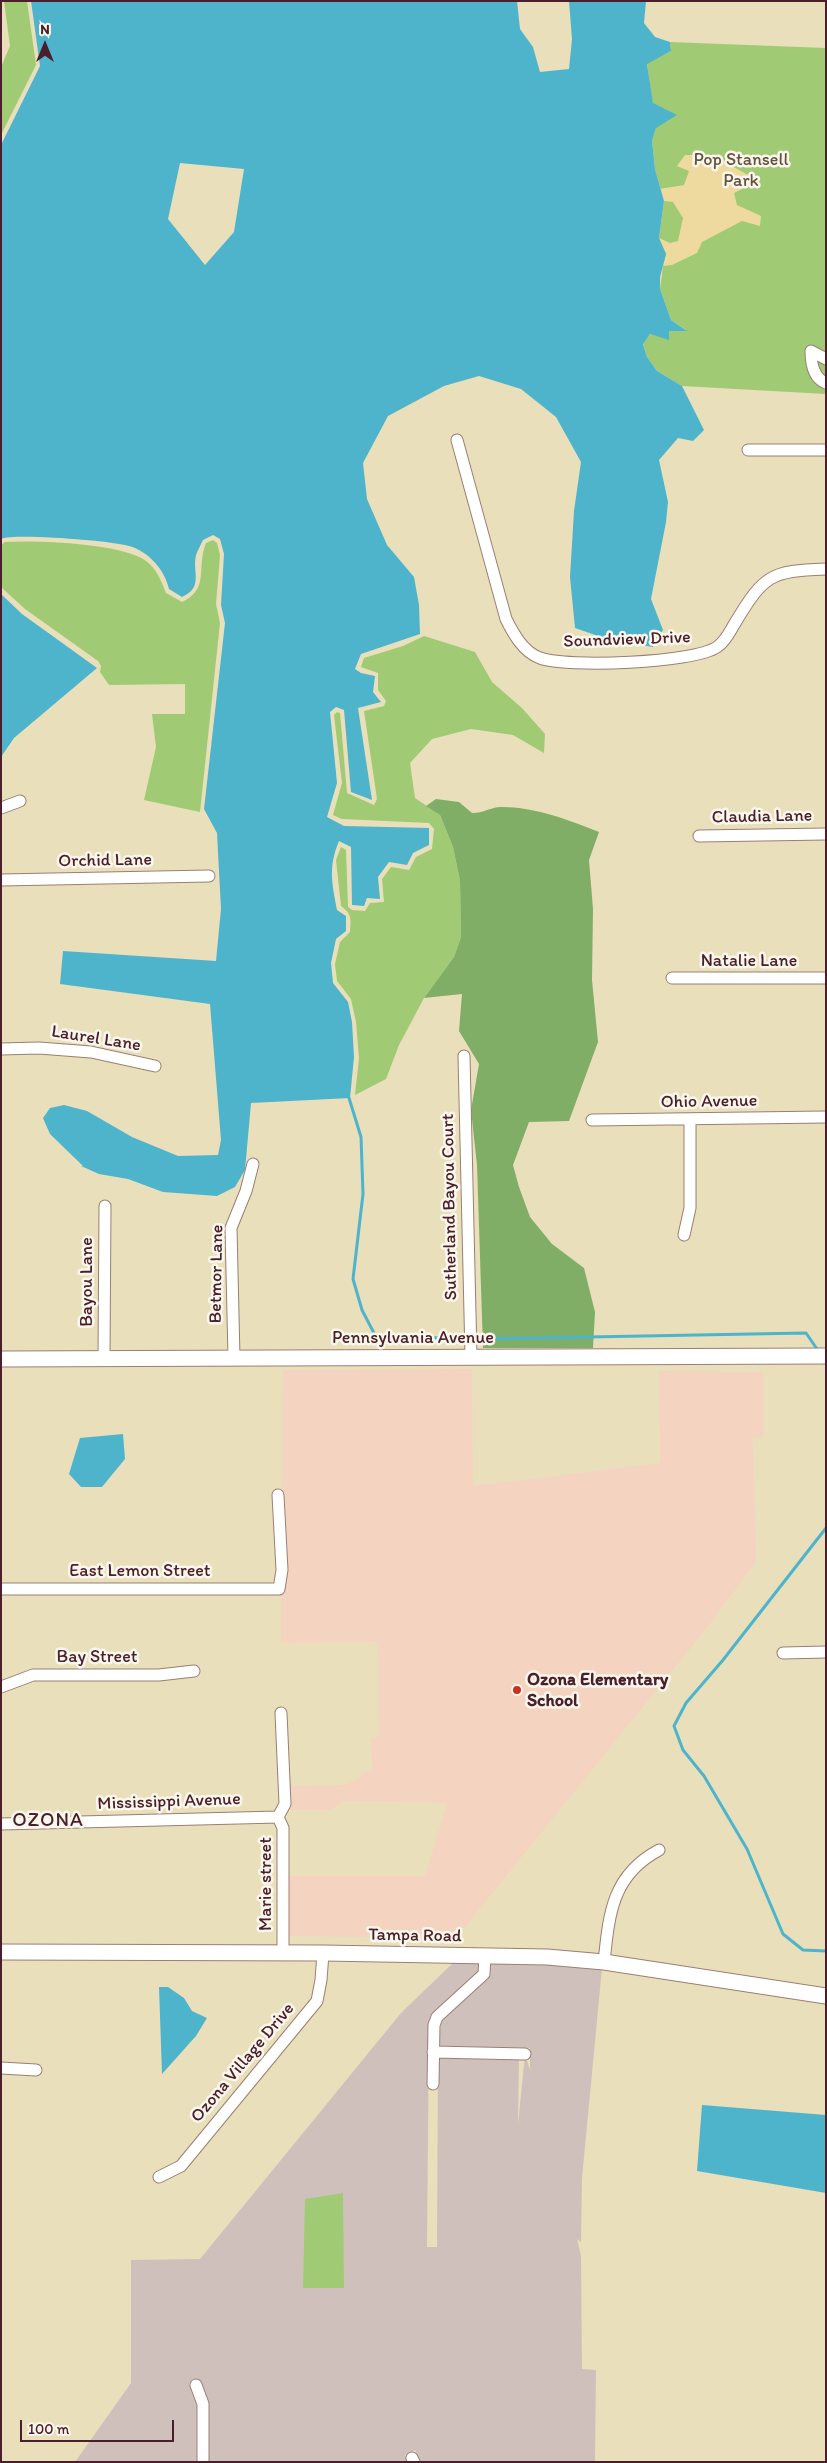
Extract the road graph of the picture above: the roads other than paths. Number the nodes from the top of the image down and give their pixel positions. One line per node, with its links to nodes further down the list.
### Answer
1 (826, 359): 2 (street)
2 (826, 383)
3 (457, 440): 6 (street, Soundview Drive)
4 (748, 450): 5 (street)
5 (826, 450)
6 (826, 569)
7 (20, 801): 8 (street)
8 (1, 808)
9 (826, 834): 10 (street, Claudia Lane)
10 (699, 836)
11 (209, 876): 12 (street, Orchid Lane)
12 (1, 880)
13 (672, 978): 14 (street, Natalie Lane)
14 (826, 978)
15 (1, 1049): 17 (street, Laurel Lane)
16 (464, 1056): 25 (street, Sutherland Bayou Court)
17 (155, 1066)
18 (826, 1118): 20 (street, Ohio Avenue)
19 (592, 1120): 20 (street, Ohio Avenue)
20 (690, 1120): 23 (street)
21 (253, 1164): 27 (street, Betmor Lane)
22 (105, 1206): 26 (street, Bayou Lane)
23 (684, 1235)
24 (826, 1356): 25 (street, Pennsylvania Avenue)
25 (471, 1357): 27 (street, Pennsylvania Avenue)
26 (104, 1358): 27 (street, Pennsylvania Avenue); 28 (street, Pennsylvania Avenue)
27 (234, 1358)
28 (1, 1359)
29 (278, 1495): 30 (street, East Lemon Street)
30 (1, 1588)
31 (826, 1652): 32 (street)
32 (783, 1653)
33 (194, 1671): 34 (street, Bay Street)
34 (1, 1687)
35 (281, 1713): 36 (street, Marie street)
36 (278, 1817): 37 (street, Mississippi Avenue); 40 (street, Marie street)
37 (1, 1824)
38 (659, 1850): 43 (street)
39 (1, 1952): 40 (street, Tampa Road)
40 (283, 1953): 41 (street, Tampa Road)
41 (323, 1953): 42 (street, Tampa Road); 50 (street, Ozona Village Drive)
42 (485, 1956): 43 (street, Tampa Road); 45 (street)
43 (604, 1962): 44 (street, Tampa Road)
44 (826, 1996)
45 (433, 2052): 46 (street); 49 (street)
46 (525, 2054)
47 (1, 2068): 48 (street)
48 (36, 2070)
49 (433, 2084)
50 (160, 2177)
51 (196, 2386): 52 (street)
52 (203, 2462)

